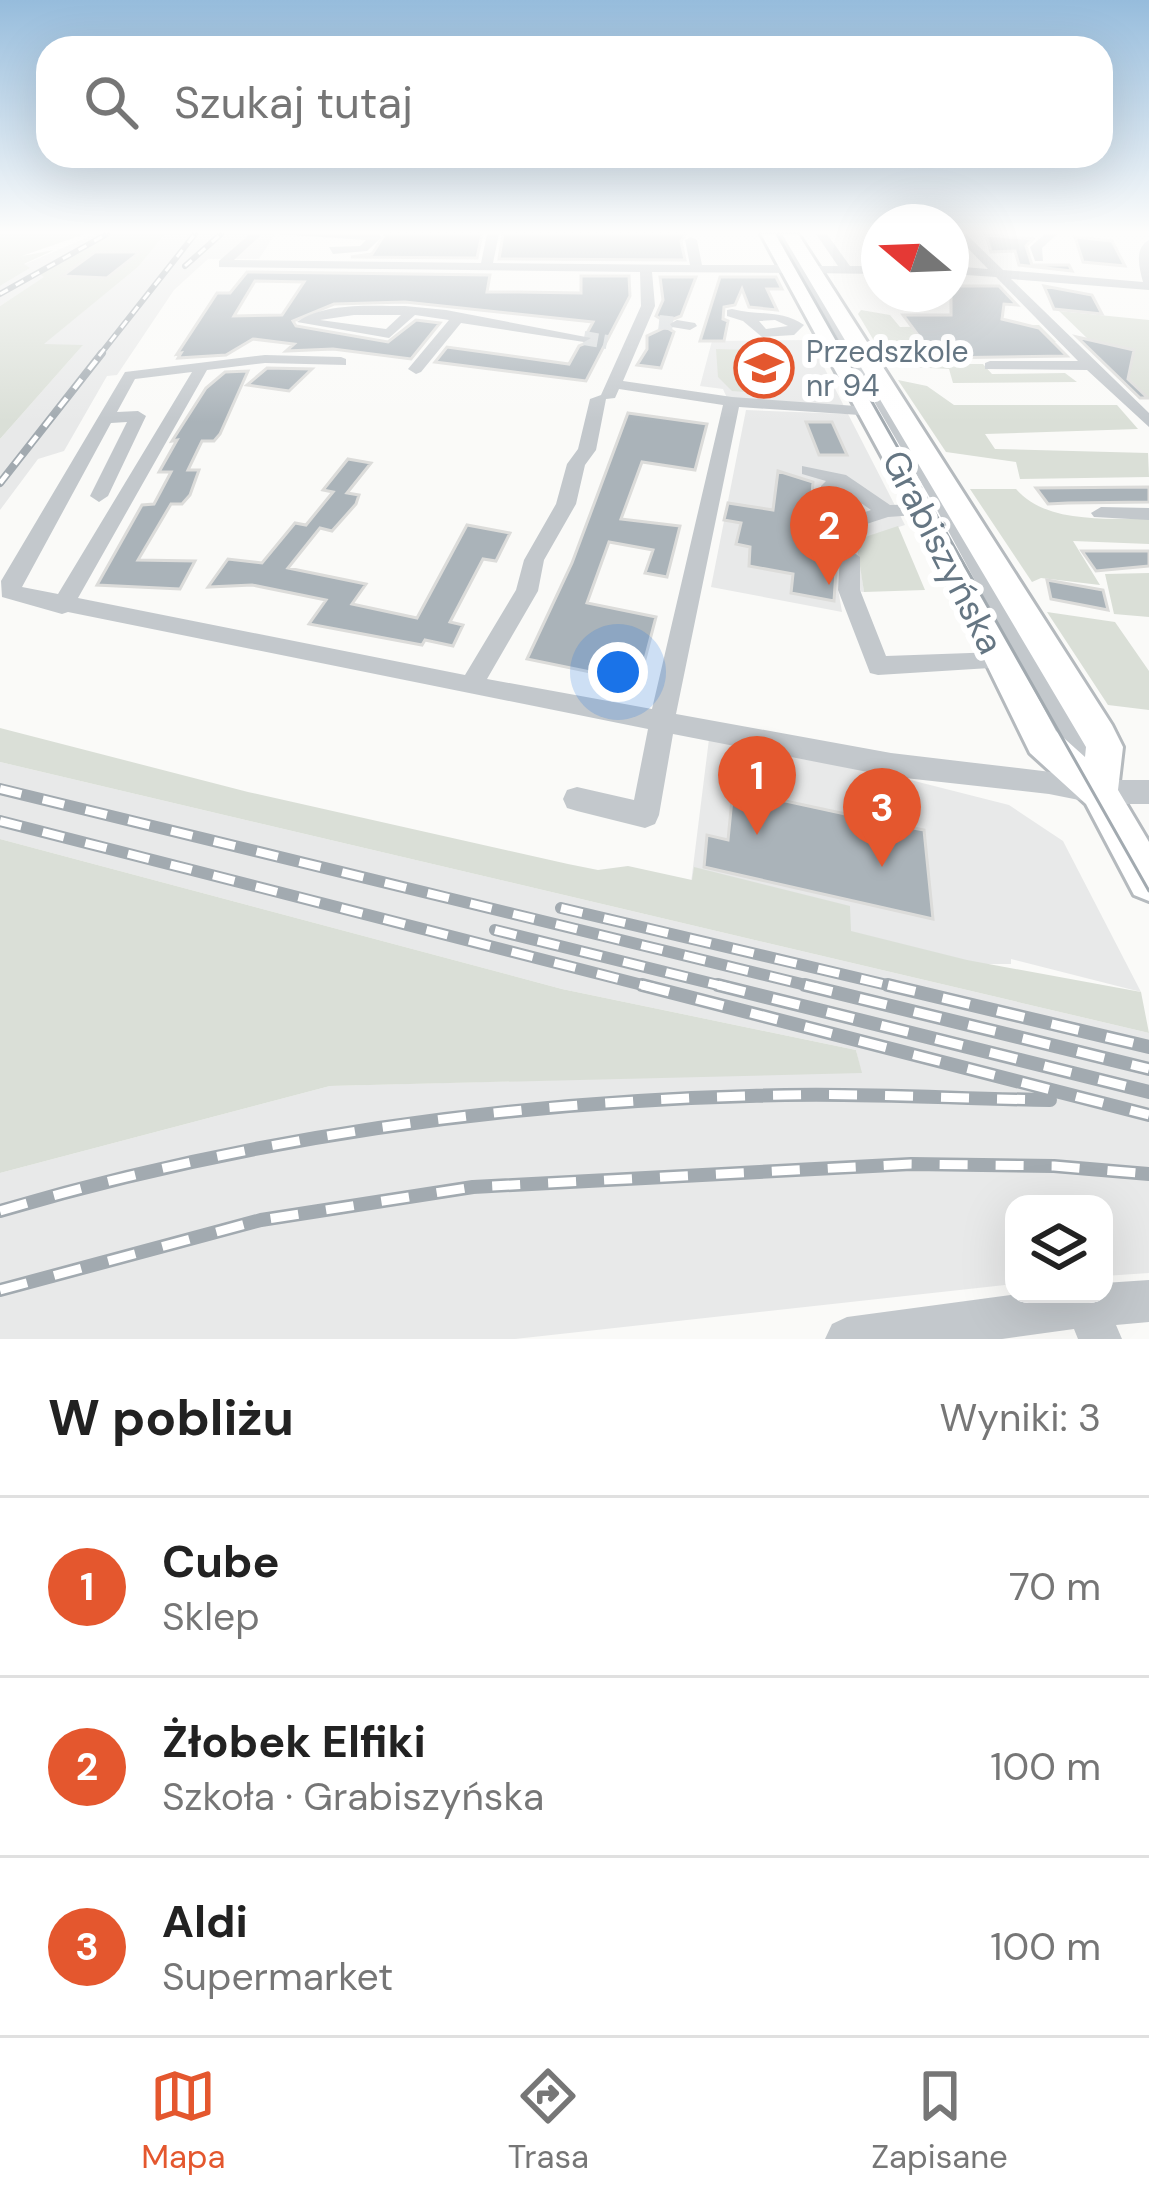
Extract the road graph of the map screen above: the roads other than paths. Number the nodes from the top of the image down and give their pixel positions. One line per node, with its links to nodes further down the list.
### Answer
1 (646, 296): 15 (street)
2 (826, 296): 17 (main road, Grabiszyńska)
3 (833, 296): 35 (main road, Grabiszyńska)
4 (1025, 296): 11 (street)
5 (410, 313): 5 (street); 8 (street)
6 (732, 313): 7 (street)
7 (748, 318)
8 (458, 319): 9 (street); 14 (street)
9 (584, 338)
10 (341, 362): 13 (street)
11 (1091, 364): 12 (street); 19 (street)
12 (990, 366)
13 (189, 368): 20 (street); 30 (street)
14 (416, 369)
15 (598, 393): 16 (street); 32 (street)
16 (732, 402): 18 (street); 33 (street)
17 (870, 412): 18 (street); 25 (main road, Grabiszyńska)
18 (782, 415): 21 (street)
19 (1146, 416)
20 (104, 418): 24 (street); 30 (street)
21 (840, 418)
22 (808, 470): 23 (street)
23 (842, 482): 26 (street); 26 (street)
24 (99, 496)
25 (924, 510): 26 (street); 31 (main road, Grabiszyńska)
26 (886, 511)
27 (1101, 513): 28 (street)
28 (1149, 514)
29 (850, 557): 31 (street)
30 (62, 606): 32 (street)
31 (998, 661): 35 (main road, Grabiszyńska)
32 (472, 686): 33 (street)
33 (662, 720): 34 (street); 37 (street)
34 (891, 765): 35 (street); 38 (street)
35 (1099, 792): 36 (street); 39 (main road, Grabiszyńska)
36 (1149, 792)
37 (577, 799)
38 (892, 802)
39 (1149, 881)
40 (1149, 1301): 41 (street)
41 (1093, 1323): 42 (street)
42 (847, 1339)

